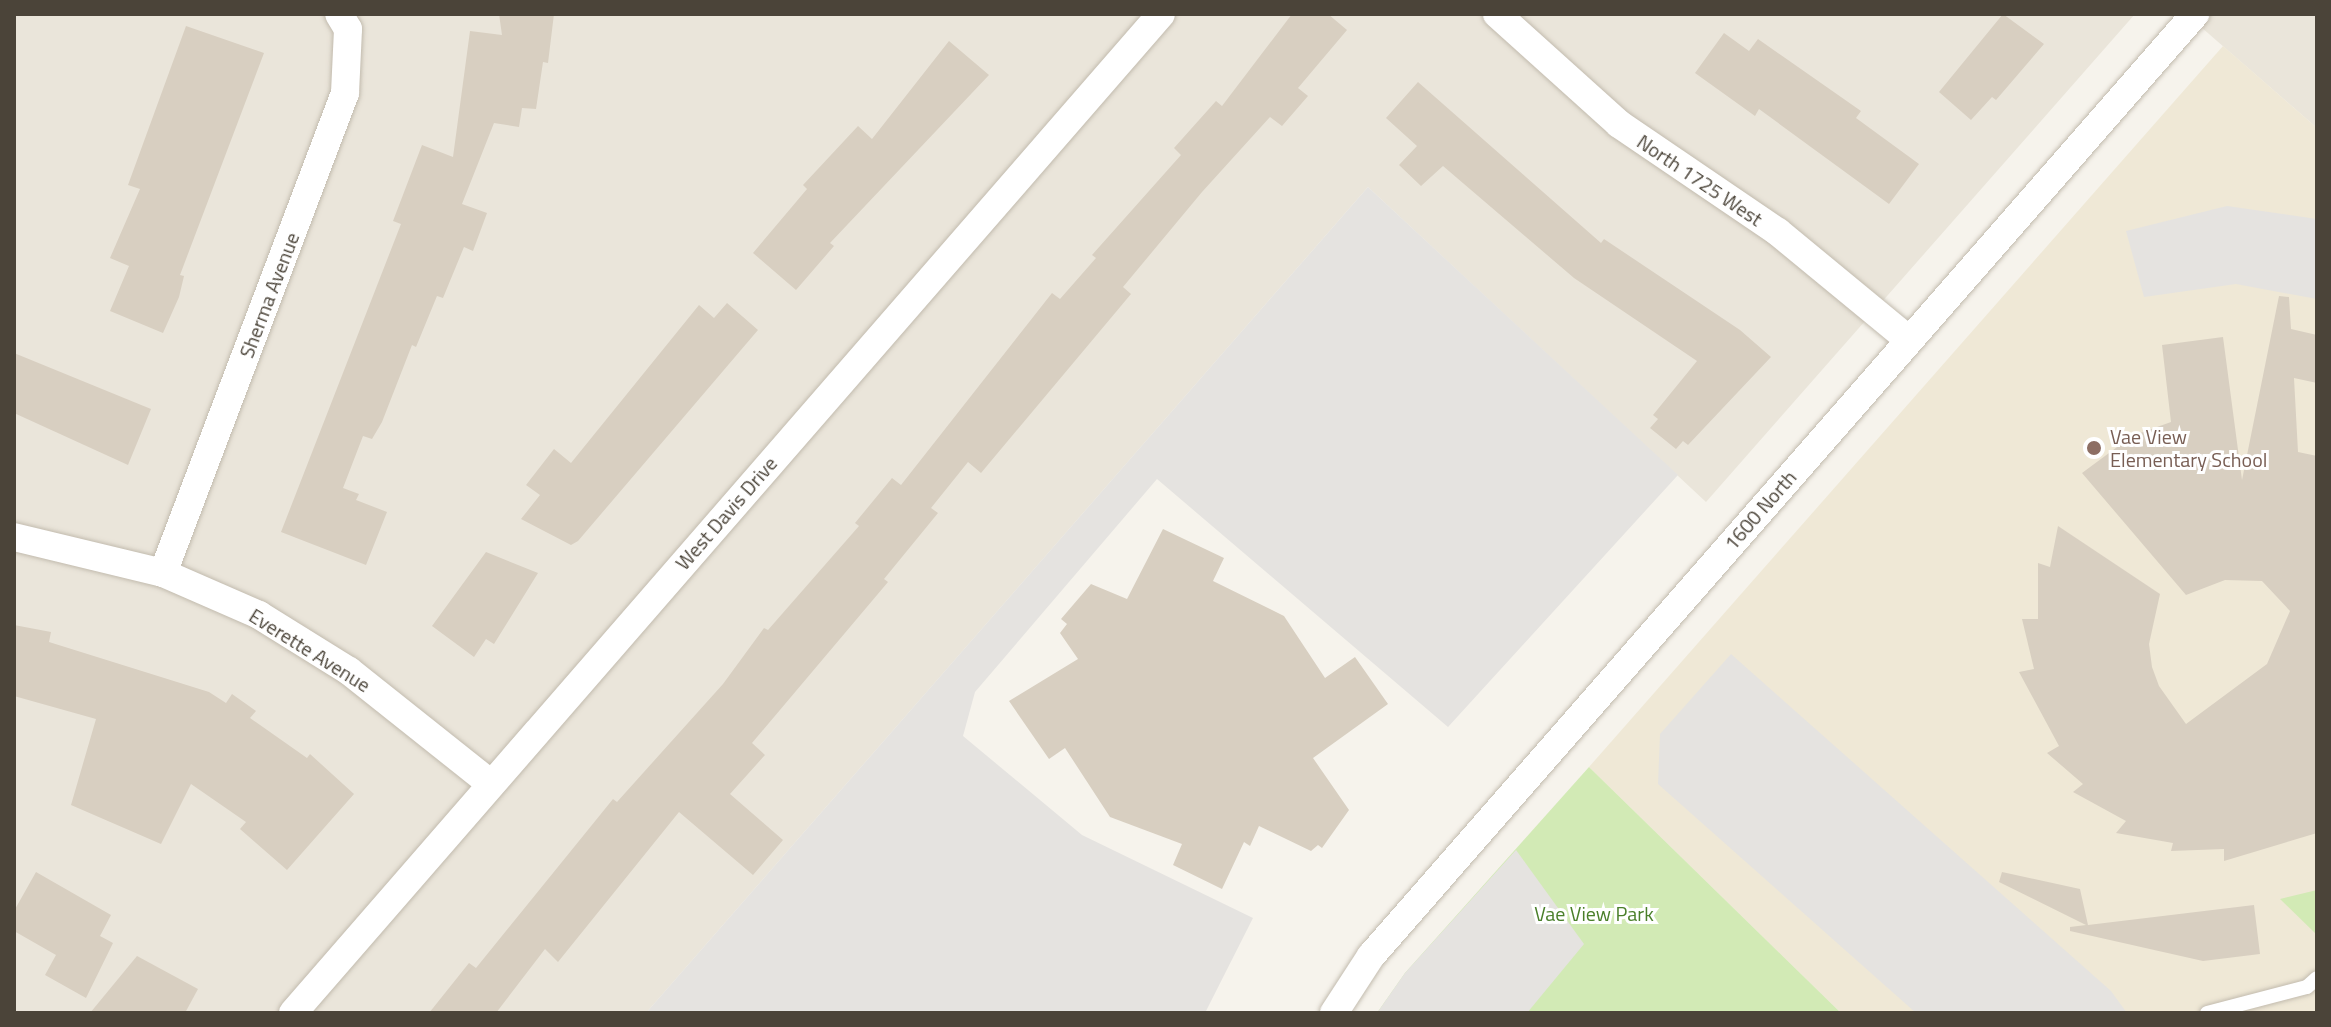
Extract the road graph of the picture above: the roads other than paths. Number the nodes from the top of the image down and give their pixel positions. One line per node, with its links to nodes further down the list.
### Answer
1 (339, 14): 7 (street, Sherma Avenue)
2 (1161, 14): 8 (street, West Davis Drive)
3 (1497, 14): 5 (street, North 1725 West)
4 (2195, 14): 5 (street, 1600 North)
5 (1908, 339): 11 (street, 1600 North)
6 (14, 537): 7 (street, Everette Avenue)
7 (163, 573): 8 (street, Everette Avenue)
8 (490, 783): 10 (street, West Davis Drive)
9 (2317, 978): 12 (lane)
10 (293, 1013)
11 (1334, 1013)
12 (2207, 1013)

